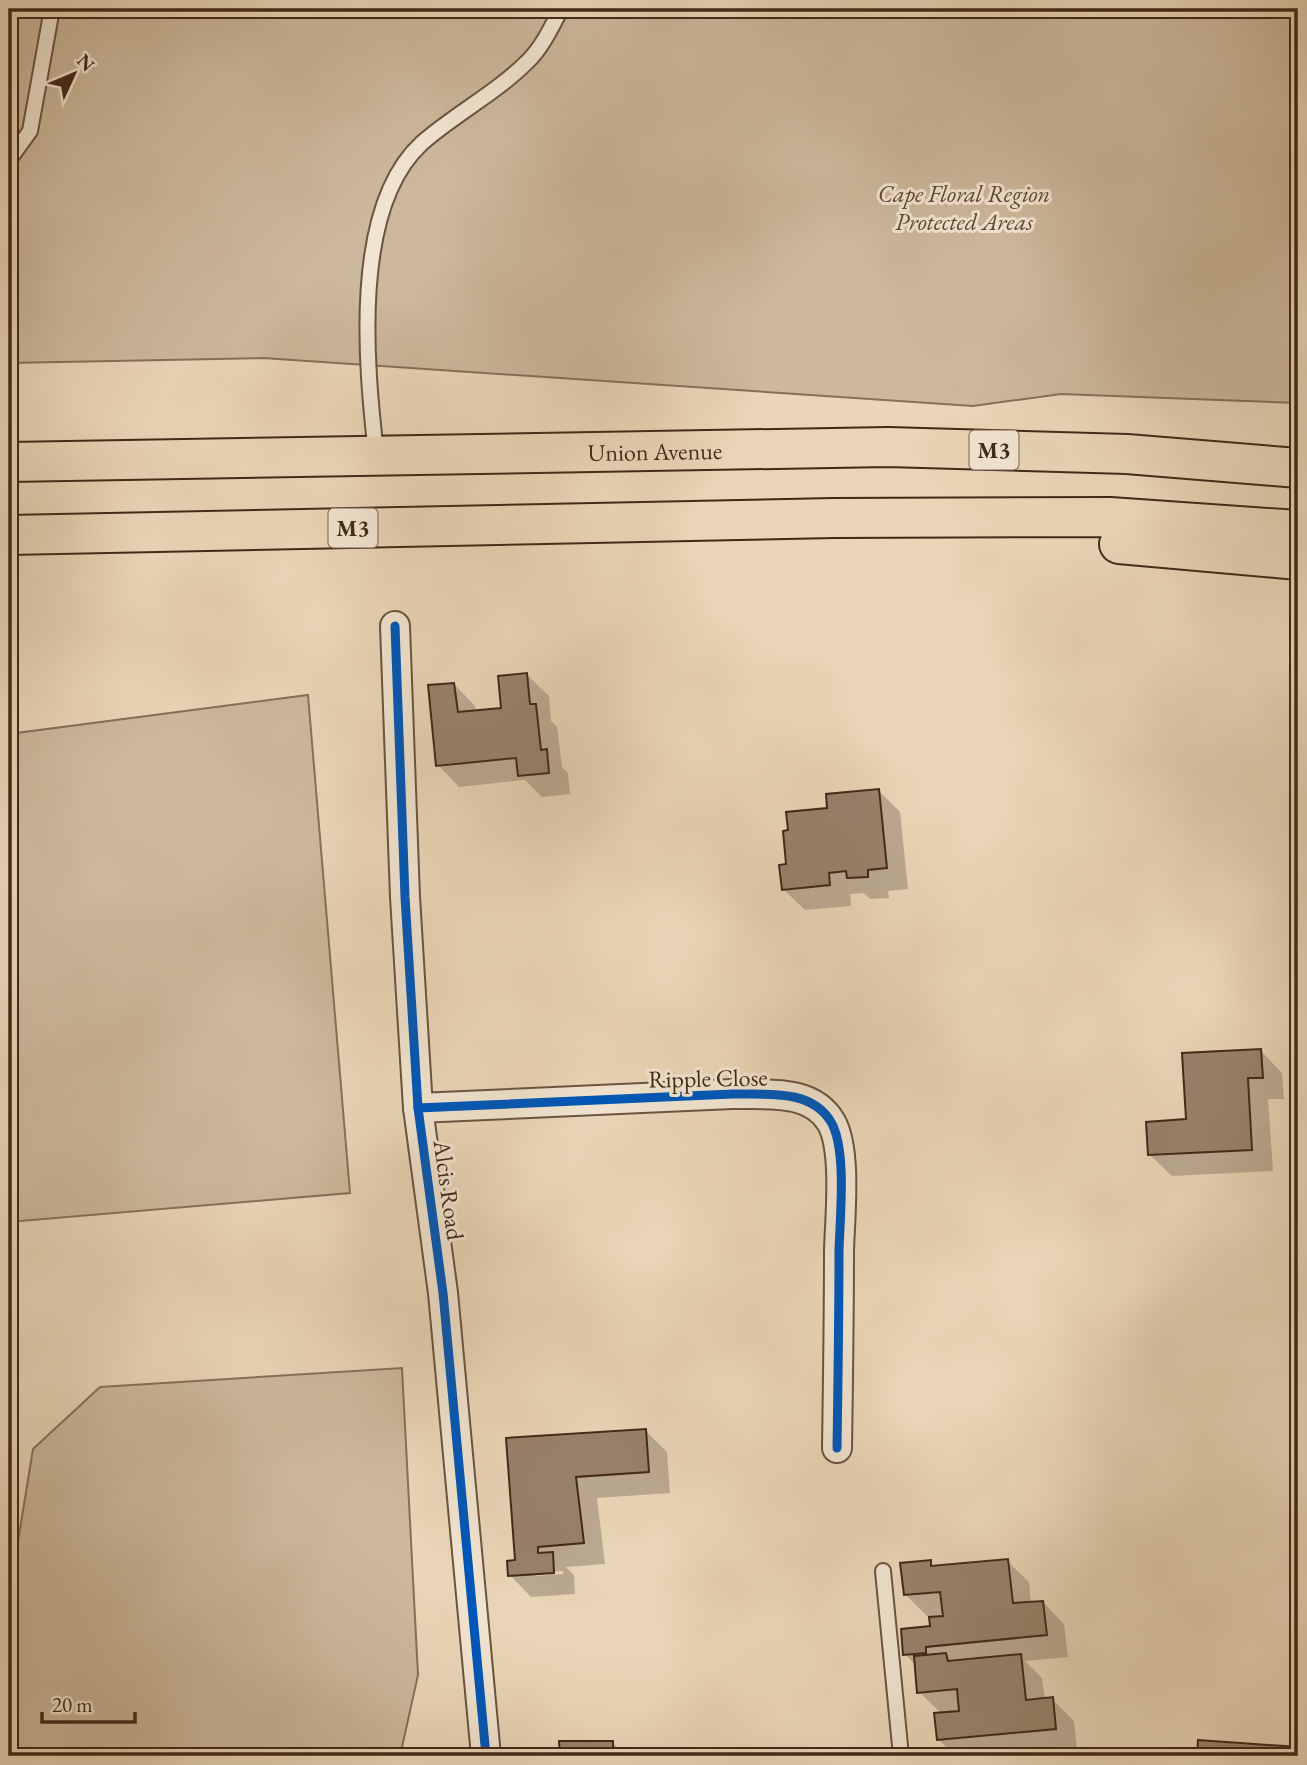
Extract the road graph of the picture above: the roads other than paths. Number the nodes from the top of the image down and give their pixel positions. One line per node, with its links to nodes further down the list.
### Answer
1 (52, 9): 3 (lane)
2 (561, 9): 4 (lane)
3 (9, 160)
4 (376, 454): 5 (highway, Union Avenue / M3); 6 (highway, Union Avenue / M3)
5 (9, 462)
6 (1298, 468)
7 (834, 518): 8 (highway, M3); 9 (highway, M3); 10 (highway)
8 (1298, 530)
9 (9, 535)
10 (1298, 560)
11 (395, 626): 12 (street, Alcis Road)
12 (418, 1108): 13 (street, Ripple Close); 15 (street, Alcis Road)
13 (837, 1448)
14 (883, 1571): 16 (lane)
15 (486, 1756)
16 (901, 1756)

